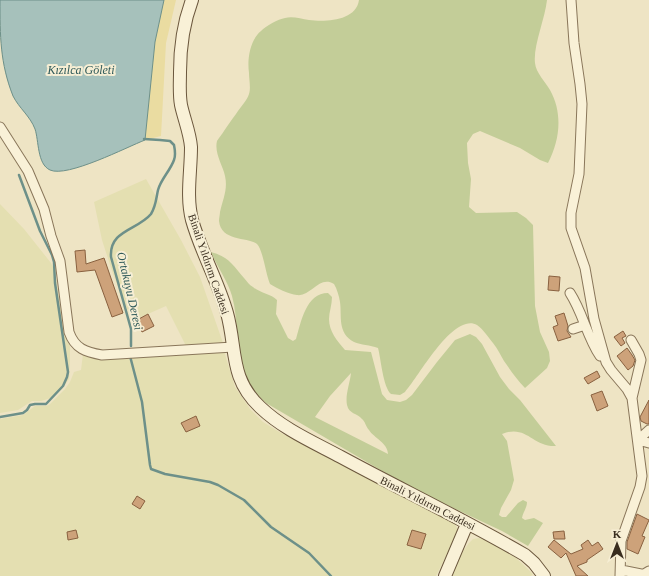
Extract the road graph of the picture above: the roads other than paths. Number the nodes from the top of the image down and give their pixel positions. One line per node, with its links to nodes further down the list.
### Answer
1 (192, 0): 8 (street, Binali Yıldırım Caddesi)
2 (571, 0): 9 (street)
3 (0, 127): 8 (street)
4 (570, 293): 5 (street)
5 (585, 325): 6 (street); 9 (street)
6 (573, 329)
7 (632, 340): 10 (street)
8 (233, 347): 15 (street, Binali Yıldırım Caddesi)
9 (607, 365): 10 (street)
10 (632, 398): 12 (street)
11 (649, 430): 12 (street)
12 (638, 440): 13 (street); 14 (street)
13 (649, 443)
14 (645, 483): 17 (street)
15 (467, 524): 18 (street); 19 (street, Binali Yıldırım Caddesi)
16 (649, 571): 17 (street)
17 (621, 573)
18 (445, 576)
19 (544, 576)

